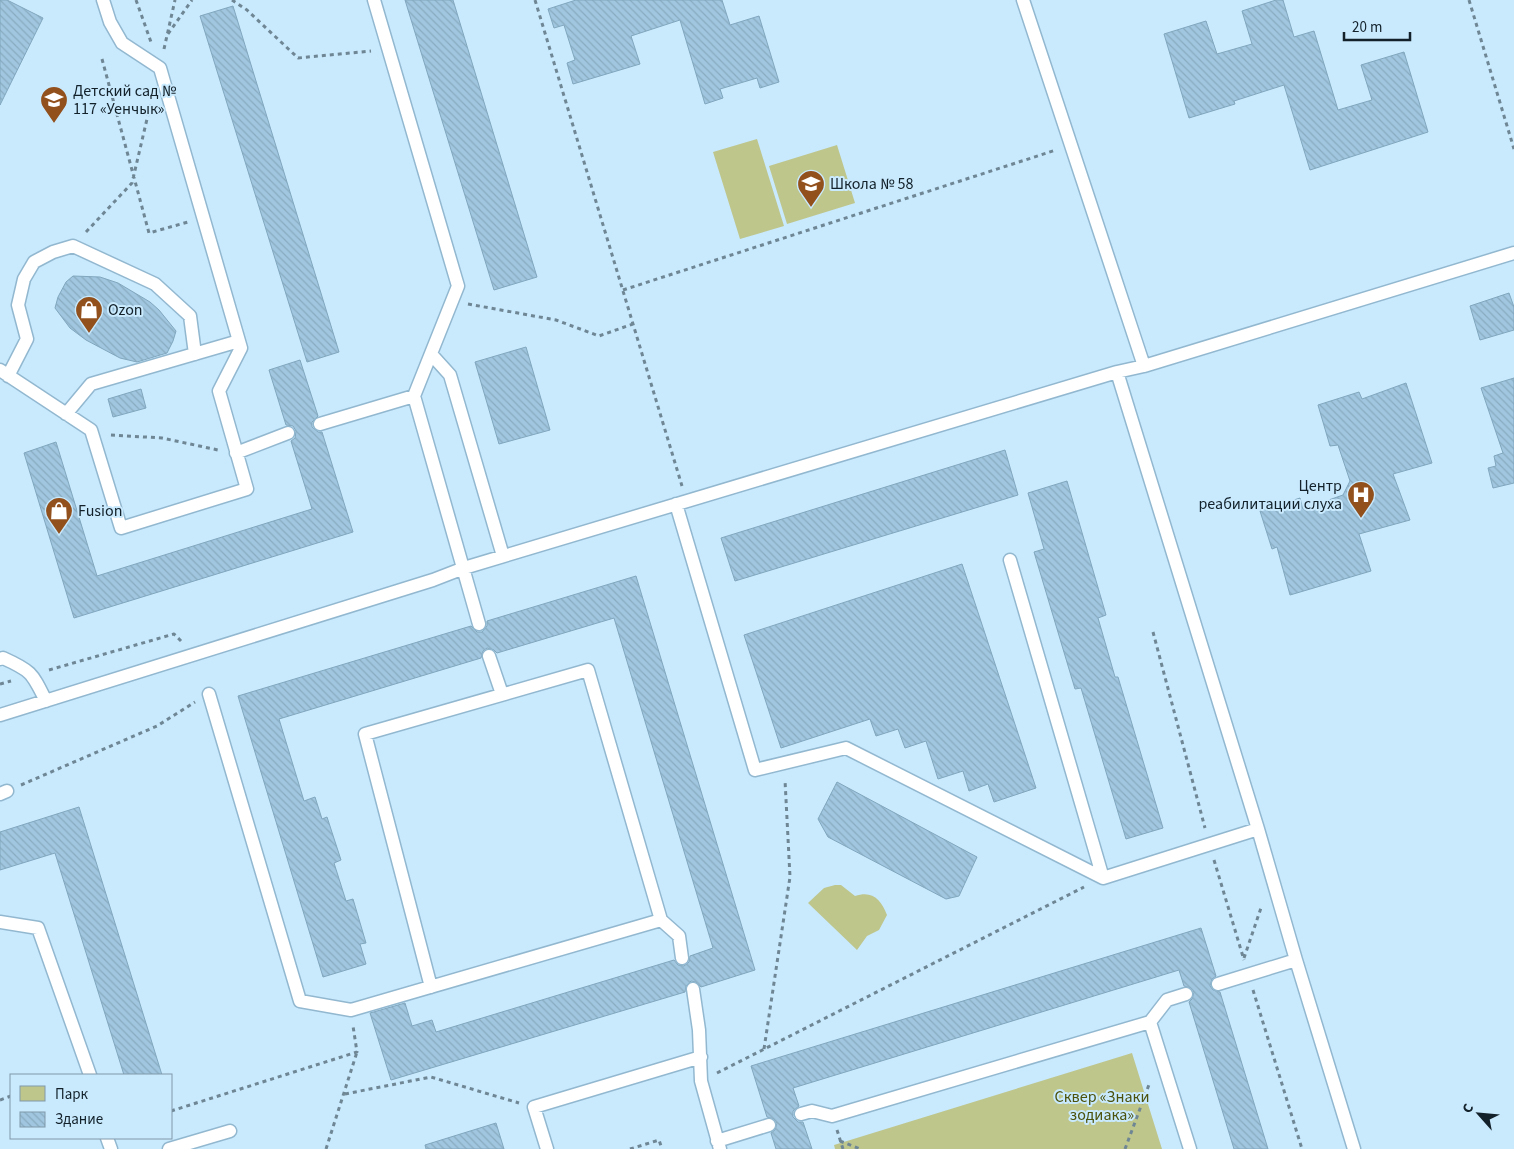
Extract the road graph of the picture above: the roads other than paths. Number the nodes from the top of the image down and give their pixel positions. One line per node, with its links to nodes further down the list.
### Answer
1 (103, 0): 5 (lane)
2 (374, 0): 7 (lane)
3 (1023, 0): 8 (lane)
4 (1514, 253): 8 (lane)
5 (239, 341): 6 (lane); 15 (lane)
6 (195, 354): 10 (lane); 12 (lane)
7 (431, 354): 11 (lane); 17 (lane)
8 (1144, 366): 9 (lane)
9 (1117, 372): 16 (lane); 27 (lane)
10 (4, 373): 12 (lane)
11 (414, 396): 13 (lane); 19 (lane)
12 (66, 414): 15 (lane)
13 (320, 424)
14 (288, 433): 15 (lane)
15 (236, 453)
16 (681, 502): 17 (lane); 28 (lane)
17 (504, 556): 19 (lane)
18 (1010, 560): 28 (lane)
19 (464, 568): 20 (lane); 25 (lane)
20 (479, 624)
21 (489, 656): 24 (lane)
22 (0, 659): 25 (lane)
23 (209, 694): 34 (lane)
24 (502, 694): 29 (lane); 34 (lane)
25 (46, 701): 26 (lane)
26 (0, 715)
27 (1258, 829): 28 (lane); 32 (lane)
28 (1103, 878)
29 (662, 920): 31 (lane); 34 (lane)
30 (0, 922): 39 (lane)
31 (682, 958)
32 (1296, 960): 33 (lane); 47 (lane)
33 (1218, 984)
34 (431, 987)
35 (693, 989): 38 (lane)
36 (1186, 994): 37 (lane)
37 (1150, 1022): 40 (lane); 46 (lane)
38 (700, 1057): 43 (lane); 45 (lane)
39 (90, 1074)
40 (801, 1114)
41 (769, 1125): 43 (lane)
42 (230, 1132): 44 (lane)
43 (718, 1145)
44 (170, 1149)
45 (547, 1149)
46 (1190, 1149)
47 (1354, 1149)

